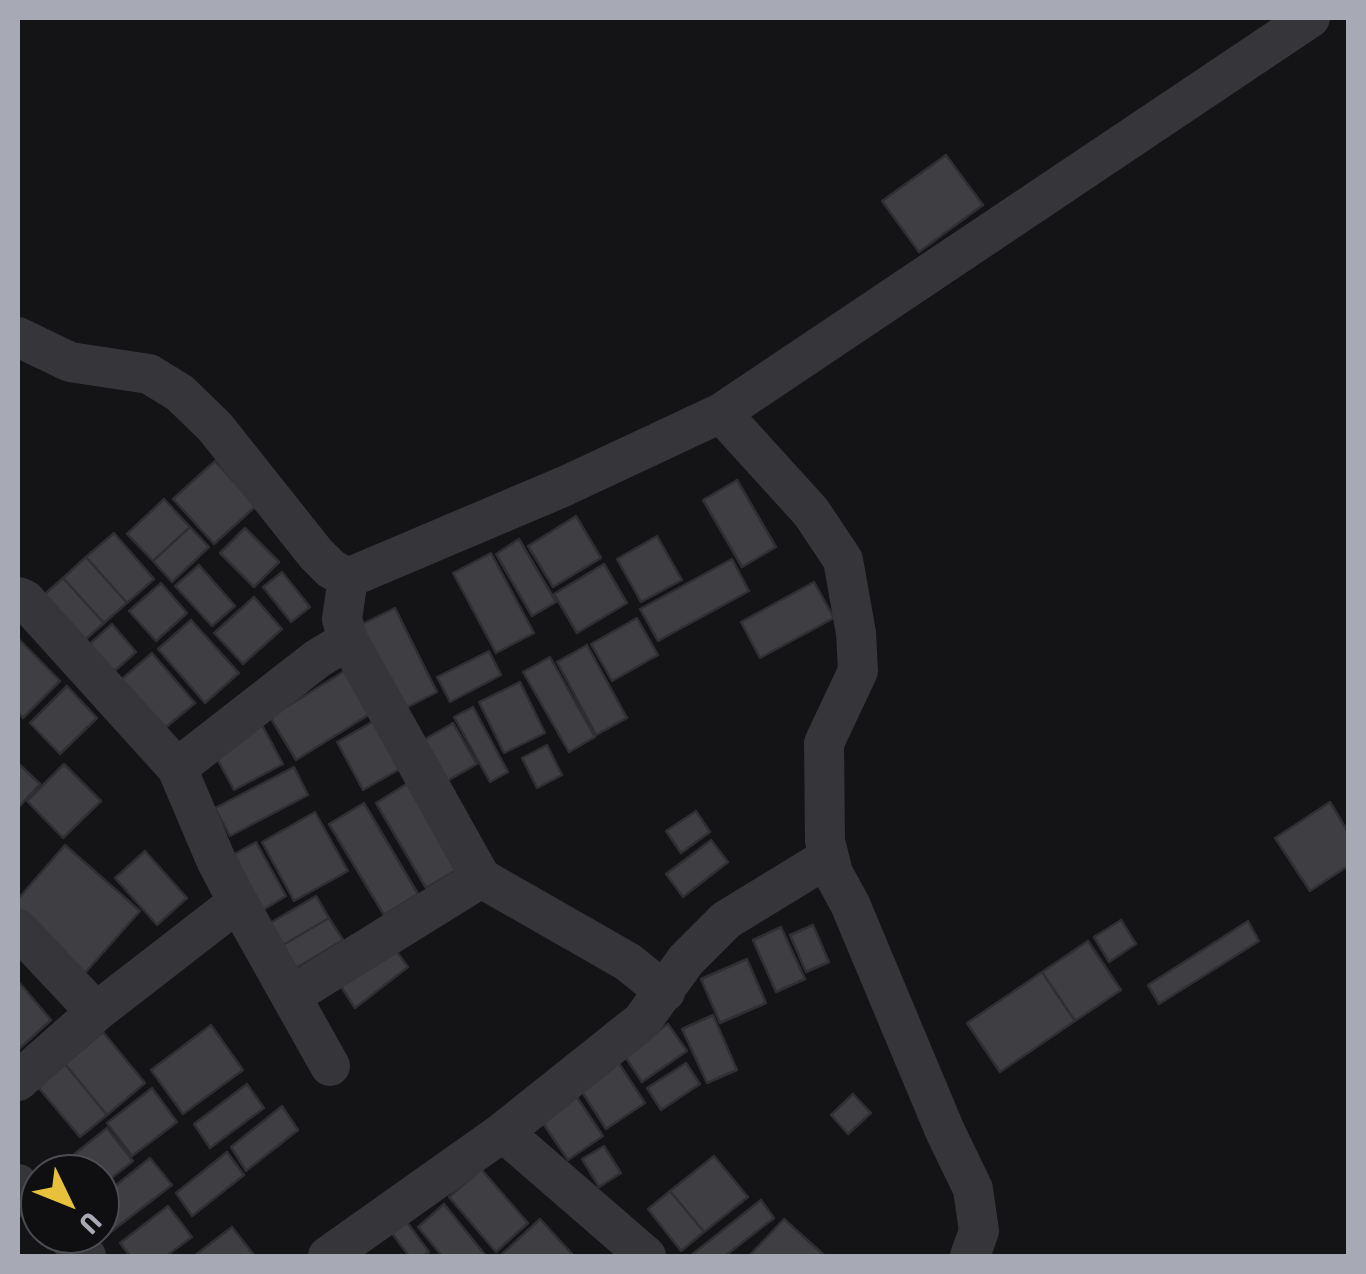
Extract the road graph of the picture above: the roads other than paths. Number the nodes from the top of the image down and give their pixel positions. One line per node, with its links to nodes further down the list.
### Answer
1 (1310, 18): 3 (street)
2 (18, 338): 4 (street)
3 (721, 413): 4 (street); 8 (street)
4 (348, 578): 6 (street)
5 (18, 597): 7 (street)
6 (348, 640): 7 (street); 9 (street)
7 (177, 768): 10 (street)
8 (829, 857): 12 (street); 20 (street)
9 (481, 878): 12 (street); 13 (street)
10 (238, 902): 13 (street); 14 (street)
11 (18, 928): 14 (street)
12 (664, 992): 17 (street)
13 (291, 996): 15 (street)
14 (96, 1012): 16 (street)
15 (330, 1066)
16 (18, 1081)
17 (503, 1132): 18 (street); 19 (street)
18 (328, 1256)
19 (646, 1256)
20 (970, 1256)

